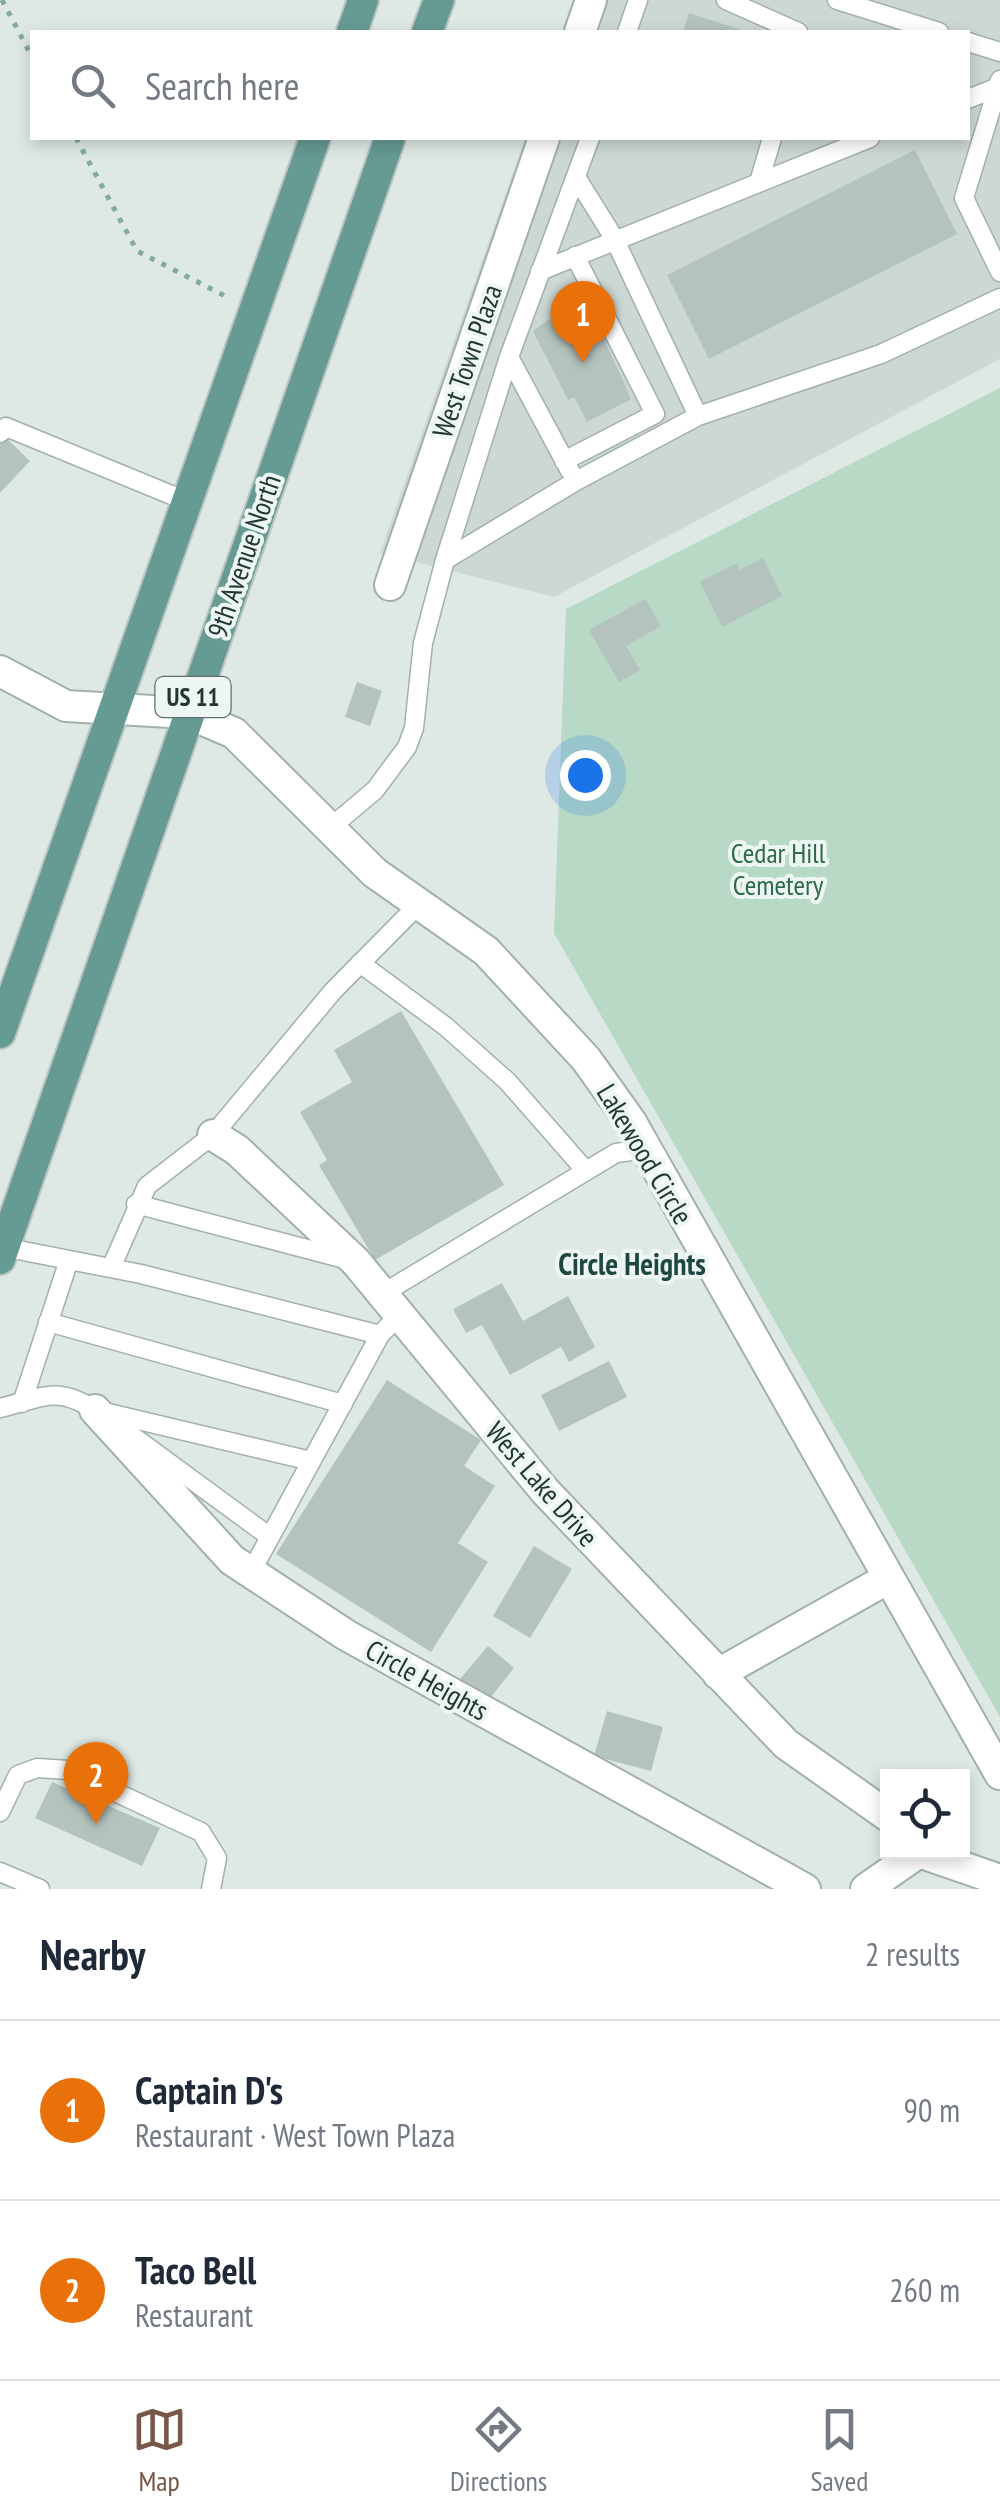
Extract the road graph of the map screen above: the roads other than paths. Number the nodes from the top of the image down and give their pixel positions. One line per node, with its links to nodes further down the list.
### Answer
1 (363, 0): 7 (main road)
2 (439, 0): 8 (main road)
3 (591, 0): 9 (street)
4 (638, 0): 10 (lane)
5 (726, 0): 11 (lane)
6 (837, 0): 12 (lane)
7 (353, 30)
8 (429, 30)
9 (581, 30)
10 (628, 30)
11 (794, 30)
12 (933, 30)
13 (970, 43): 14 (lane)
14 (1000, 52)
15 (999, 84): 16 (lane); 28 (lane)
16 (970, 98)
17 (314, 140): 35 (main road, US 11)
18 (389, 140): 40 (main road, 9th Avenue North / US 11)
19 (543, 140): 37 (street, West Town Plaza)
20 (589, 140): 23 (lane)
21 (771, 140): 24 (lane)
22 (865, 140): 24 (lane)
23 (576, 176): 25 (lane); 27 (lane)
24 (759, 182): 25 (lane)
25 (614, 238): 26 (lane); 31 (lane)
26 (575, 256): 27 (lane); 33 (lane)
27 (540, 271): 30 (lane)
28 (1000, 272)
29 (1000, 298): 31 (lane)
30 (509, 357): 33 (lane); 36 (lane)
31 (698, 416): 34 (lane)
32 (2, 427): 35 (lane)
33 (564, 461): 34 (lane)
34 (576, 481): 36 (lane)
35 (186, 501): 39 (main road, US 11)
36 (446, 560): 41 (lane)
37 (390, 585)
38 (0, 671): 39 (street)
39 (112, 709): 40 (street); 44 (main road, US 11)
40 (188, 713): 41 (street, Lakewood Circle); 49 (main road, 9th Avenue North / US 11)
41 (330, 828): 42 (street, Lakewood Circle)
42 (418, 904): 43 (lane); 46 (street, Lakewood Circle)
43 (360, 963): 45 (lane); 47 (lane)
44 (3, 1014)
45 (213, 1135): 48 (lane); 51 (street, West Lake Drive)
46 (647, 1149): 47 (lane); 62 (street, Lakewood Circle)
47 (586, 1171): 53 (lane)
48 (136, 1204): 51 (lane); 52 (lane)
49 (2, 1253): 50 (lane)
50 (69, 1260): 52 (lane); 54 (lane)
51 (356, 1262): 53 (street, West Lake Drive)
52 (111, 1268): 53 (lane)
53 (387, 1315): 56 (lane); 63 (street, West Lake Drive)
54 (48, 1322): 55 (lane); 56 (lane)
55 (22, 1402): 57 (lane); 58 (lane)
56 (343, 1404): 59 (lane)
57 (0, 1408)
58 (94, 1410): 59 (lane); 60 (lane); 61 (street, Circle Heights)
59 (312, 1461): 60 (lane)
60 (270, 1538): 61 (lane)
61 (251, 1572): 73 (street, Circle Heights)
62 (887, 1579): 63 (street); 64 (street, Lakewood Circle)
63 (718, 1674): 65 (street, West Lake Drive)
64 (1000, 1774)
65 (880, 1810)
66 (0, 1812): 72 (lane)
67 (909, 1859): 74 (street)
68 (939, 1859): 70 (street)
69 (0, 1872): 71 (lane)
70 (1000, 1880)
71 (40, 1889)
72 (211, 1889)
73 (805, 1889)
74 (866, 1889)

